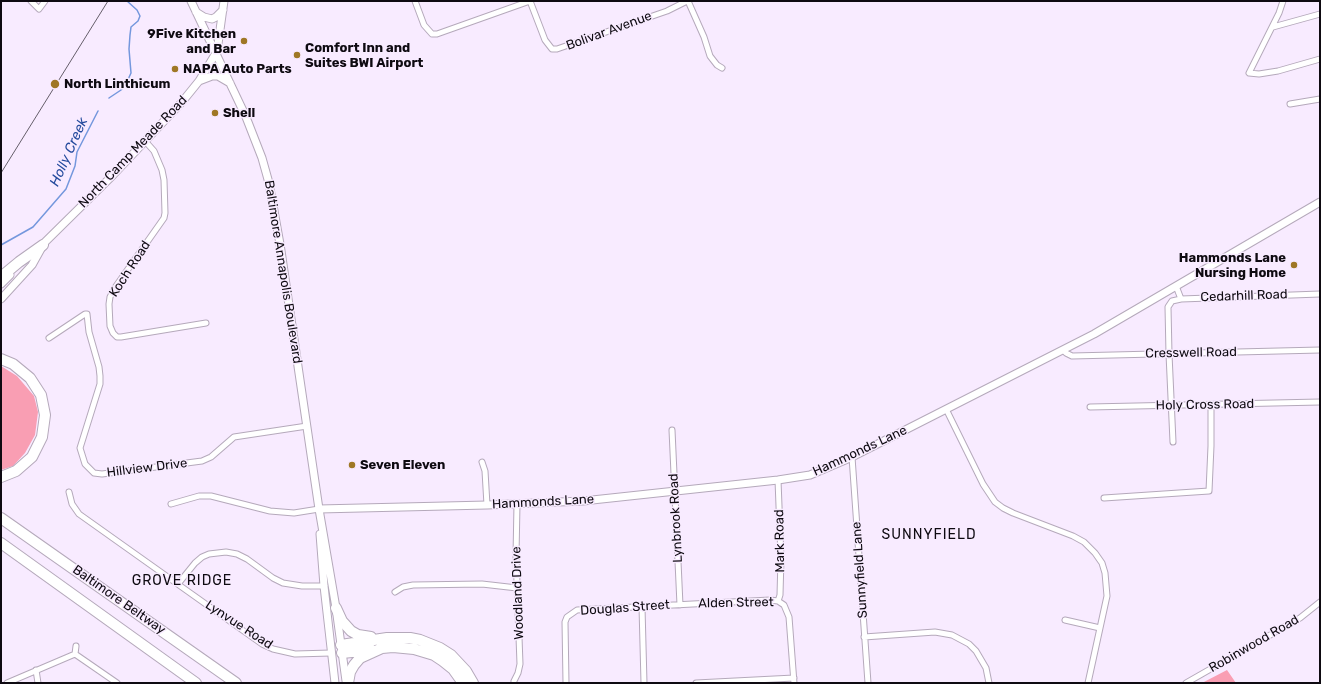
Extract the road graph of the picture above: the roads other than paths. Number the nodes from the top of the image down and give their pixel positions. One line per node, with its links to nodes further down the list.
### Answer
1 (31, 1): 2 (street)
2 (45, 1)
3 (191, 1): 10 (main road, Baltimore Annapolis Boulevard)
4 (224, 1): 9 (main road)
5 (415, 1): 6 (street)
6 (530, 1): 7 (street, Bolivar Avenue)
7 (688, 1): 15 (street)
8 (1283, 1): 12 (street)
9 (223, 10): 10 (main road); 13 (main road)
10 (196, 11): 13 (main road, Baltimore Annapolis Boulevard)
11 (1320, 14): 12 (street)
12 (1273, 27): 14 (street)
13 (216, 53): 16 (main road, North Camp Meade Road); 17 (main road, Baltimore Annapolis Boulevard)
14 (1320, 59)
15 (722, 68)
16 (199, 81): 17 (main road); 20 (main road, North Camp Meade Road)
17 (230, 83): 40 (main road, Baltimore Annapolis Boulevard)
18 (1320, 99): 19 (street)
19 (1290, 104)
20 (145, 141): 22 (main road, North Camp Meade Road); 29 (street, Koch Road)
21 (1320, 202): 25 (main road, Hammonds Lane)
22 (43, 245): 23 (highway); 24 (main road, North Camp Meade Road); 27 (main road, North Camp Meade Road)
23 (1, 277)
24 (1, 284)
25 (1176, 286): 28 (street); 31 (main road, Hammonds Lane)
26 (1320, 294): 28 (street, Cedarhill Road)
27 (1, 299)
28 (1181, 299): 33 (street)
29 (206, 323)
30 (49, 338): 40 (street, Hillview Drive)
31 (1064, 350): 33 (street, Cresswell Road); 39 (main road, Hammonds Lane)
32 (1320, 350): 33 (street, Cresswell Road)
33 (1169, 354): 37 (street)
34 (1, 359): 45 (highway)
35 (1320, 402): 36 (street, Holy Cross Road)
36 (1211, 405): 37 (street, Holy Cross Road); 49 (street)
37 (1171, 406): 38 (street, Holy Cross Road); 42 (street)
38 (1090, 407)
39 (946, 409): 43 (main road, Hammonds Lane); 66 (street)
40 (307, 426): 53 (main road, Baltimore Annapolis Boulevard)
41 (672, 430): 47 (street, Lynbrook Road)
42 (1173, 442)
43 (852, 457): 46 (main road, Hammonds Lane); 67 (street, Sunnyfield Lane)
44 (482, 462): 52 (street)
45 (1, 477)
46 (778, 480): 47 (main road, Hammonds Lane); 60 (street, Mark Road)
47 (675, 491): 51 (main road, Hammonds Lane); 62 (street, Lynbrook Road)
48 (69, 492): 56 (street, Lynvue Road)
49 (1104, 498)
50 (171, 504): 53 (street)
51 (517, 504): 52 (main road, Hammonds Lane); 58 (street, Woodland Drive)
52 (487, 505): 53 (main road, Hammonds Lane)
53 (319, 509): 57 (main road, Baltimore Annapolis Boulevard); 64 (main road, Baltimore Annapolis Boulevard)
54 (1, 518): 82 (highway, Baltimore Beltway)
55 (1, 543): 81 (highway, Baltimore Beltway)
56 (178, 584): 57 (street); 72 (street, Lynvue Road)
57 (324, 586): 72 (main road, Baltimore Annapolis Boulevard)
58 (517, 588): 59 (street); 75 (street, Woodland Drive)
59 (395, 592)
60 (778, 601): 62 (street, Alden Street); 76 (street, Alden Street)
61 (1320, 602): 93 (street, Robinwood Road)
62 (680, 605): 63 (street, Douglas Street)
63 (642, 607): 87 (street, Douglas Street); 88 (street)
64 (336, 608): 68 (highway); 71 (main road, Baltimore Annapolis Boulevard)
65 (1065, 620): 66 (street)
66 (1100, 628): 92 (street)
67 (864, 637): 90 (street, Sunnyfield Lane); 91 (street)
68 (387, 638): 71 (highway); 86 (highway)
69 (76, 646): 73 (street)
70 (382, 648): 71 (highway); 84 (highway); 85 (highway)
71 (342, 649): 72 (main road); 84 (main road, Baltimore Annapolis Boulevard)
72 (331, 653): 83 (main road, Baltimore Annapolis Boulevard)
73 (75, 654): 74 (street); 80 (street)
74 (36, 670): 78 (street); 79 (street)
75 (514, 681)
76 (794, 681): 77 (street)
77 (722, 682): 89 (street)
78 (7, 683)
79 (38, 683)
80 (117, 683)
81 (195, 683)
82 (236, 683)
83 (335, 683)
84 (347, 683)
85 (463, 683)
86 (473, 683)
87 (566, 683)
88 (644, 683)
89 (696, 683)
90 (868, 683)
91 (989, 683)
92 (1088, 683)
93 (1186, 683)

